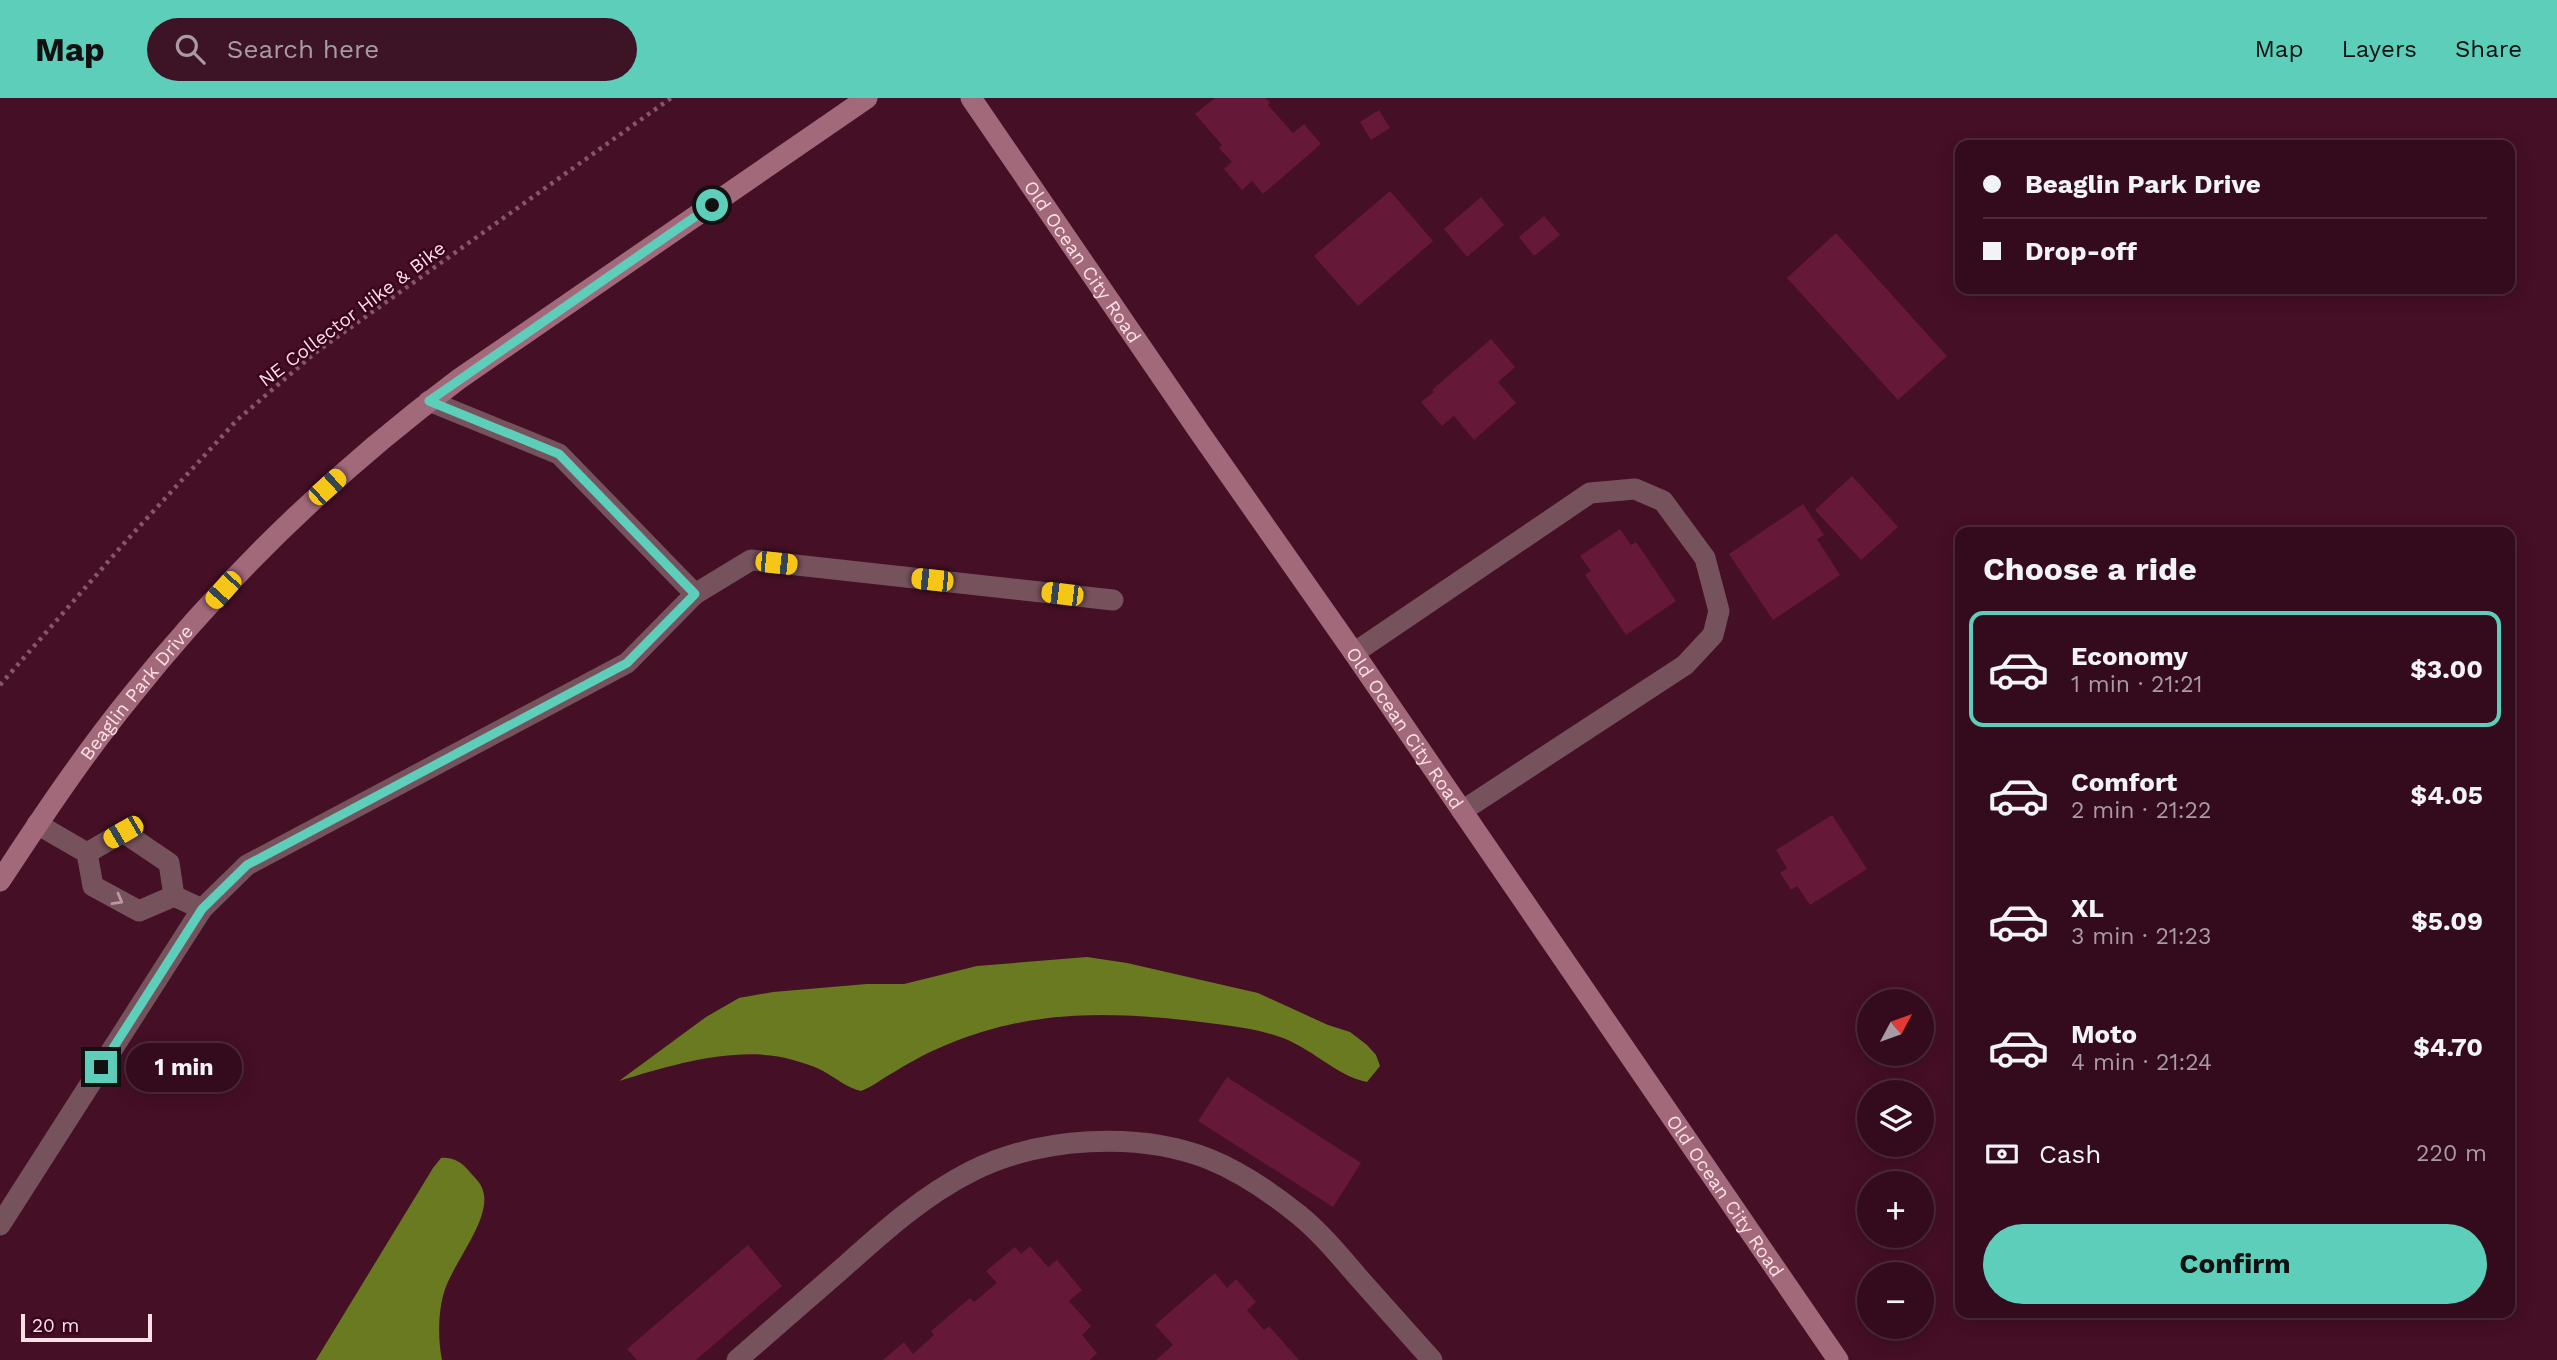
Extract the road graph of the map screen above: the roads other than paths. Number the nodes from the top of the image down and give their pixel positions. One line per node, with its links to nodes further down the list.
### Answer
1 (867, 98): 3 (main road, Beaglin Park Drive)
2 (971, 98): 6 (main road, Old Ocean City Road)
3 (429, 401): 4 (lane); 8 (main road, Beaglin Park Drive)
4 (695, 594): 5 (lane); 12 (lane)
5 (1113, 600)
6 (1354, 653): 7 (main road, Old Ocean City Road); 7 (lane)
7 (1461, 811): 16 (main road, Old Ocean City Road)
8 (37, 824): 9 (lane); 10 (main road, Beaglin Park Drive)
9 (87, 853): 11 (lane, one-way to 11); 11 (lane)
10 (0, 881)
11 (174, 896): 12 (lane)
12 (202, 909): 13 (lane)
13 (0, 1225)
14 (737, 1360): 15 (lane)
15 (1432, 1360)
16 (1838, 1360)

